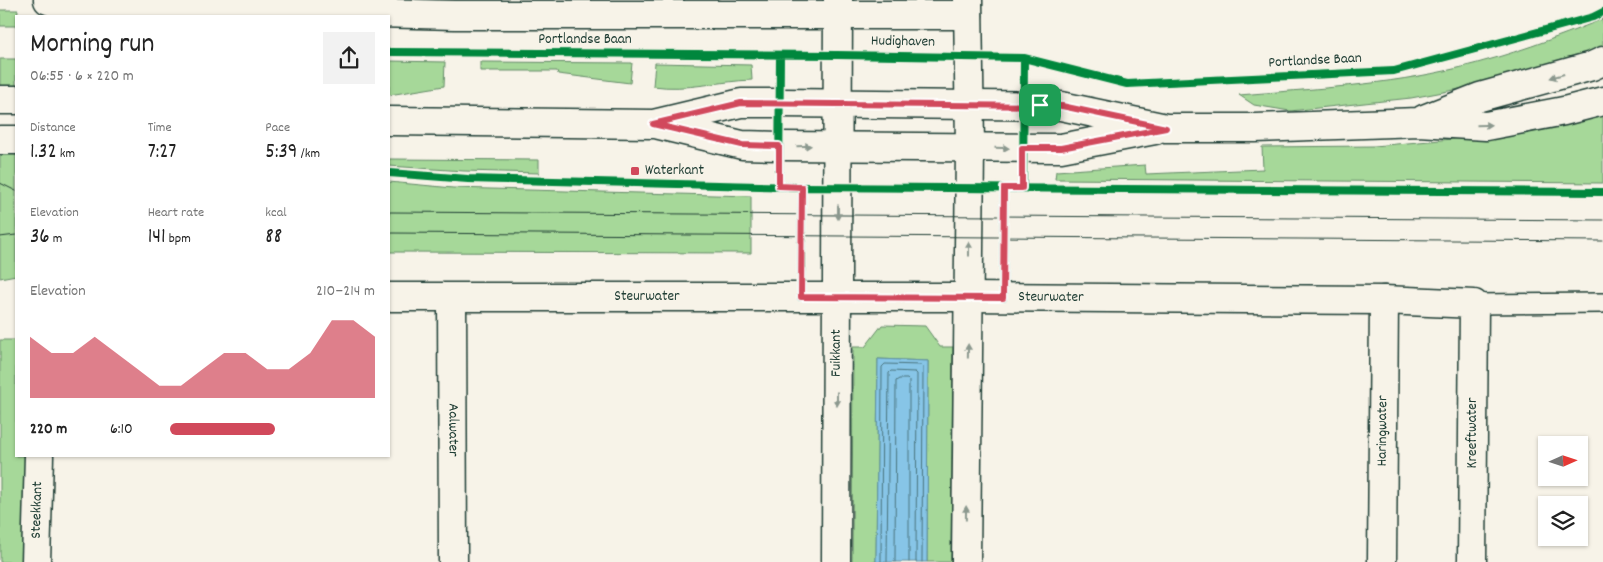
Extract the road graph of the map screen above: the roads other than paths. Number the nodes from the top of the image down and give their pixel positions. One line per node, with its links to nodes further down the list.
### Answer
1 (48, 0): 3 (street)
2 (838, 7): 3 (street); 4 (street); 9 (street)
3 (455, 8)
4 (968, 8): 10 (street)
5 (1603, 62): 12 (street, one-way to 12)
6 (0, 100): 7 (street)
7 (15, 100)
8 (1603, 101): 12 (street, one-way to 8)
9 (837, 104): 10 (street); 13 (street); 17 (street)
10 (970, 104): 14 (street); 18 (street)
11 (390, 121): 13 (street)
12 (1418, 122): 14 (street)
13 (653, 124): 17 (street, one-way to 17)
14 (1166, 128): 18 (street, one-way to 14)
15 (0, 140): 16 (street)
16 (15, 140)
17 (837, 146): 18 (street); 21 (street, Fuikkant, one-way to 21)
18 (970, 147): 20 (street, one-way to 18)
19 (390, 297): 22 (street, Steurwater)
20 (969, 297): 21 (street, Steurwater); 23 (street, Steurwater); 30 (street, one-way to 20)
21 (838, 298): 22 (street, Steurwater); 29 (street, Fuikkant, one-way to 29)
22 (452, 299): 28 (street, Aalwater)
23 (1384, 300): 25 (street, Steurwater); 31 (street, Haringwater)
24 (1603, 303): 25 (lane)
25 (1474, 304): 32 (street, Kreeftwater)
26 (39, 457): 27 (street, Steekkant)
27 (36, 562)
28 (453, 562)
29 (836, 562)
30 (966, 562)
31 (1382, 562)
32 (1472, 562)

